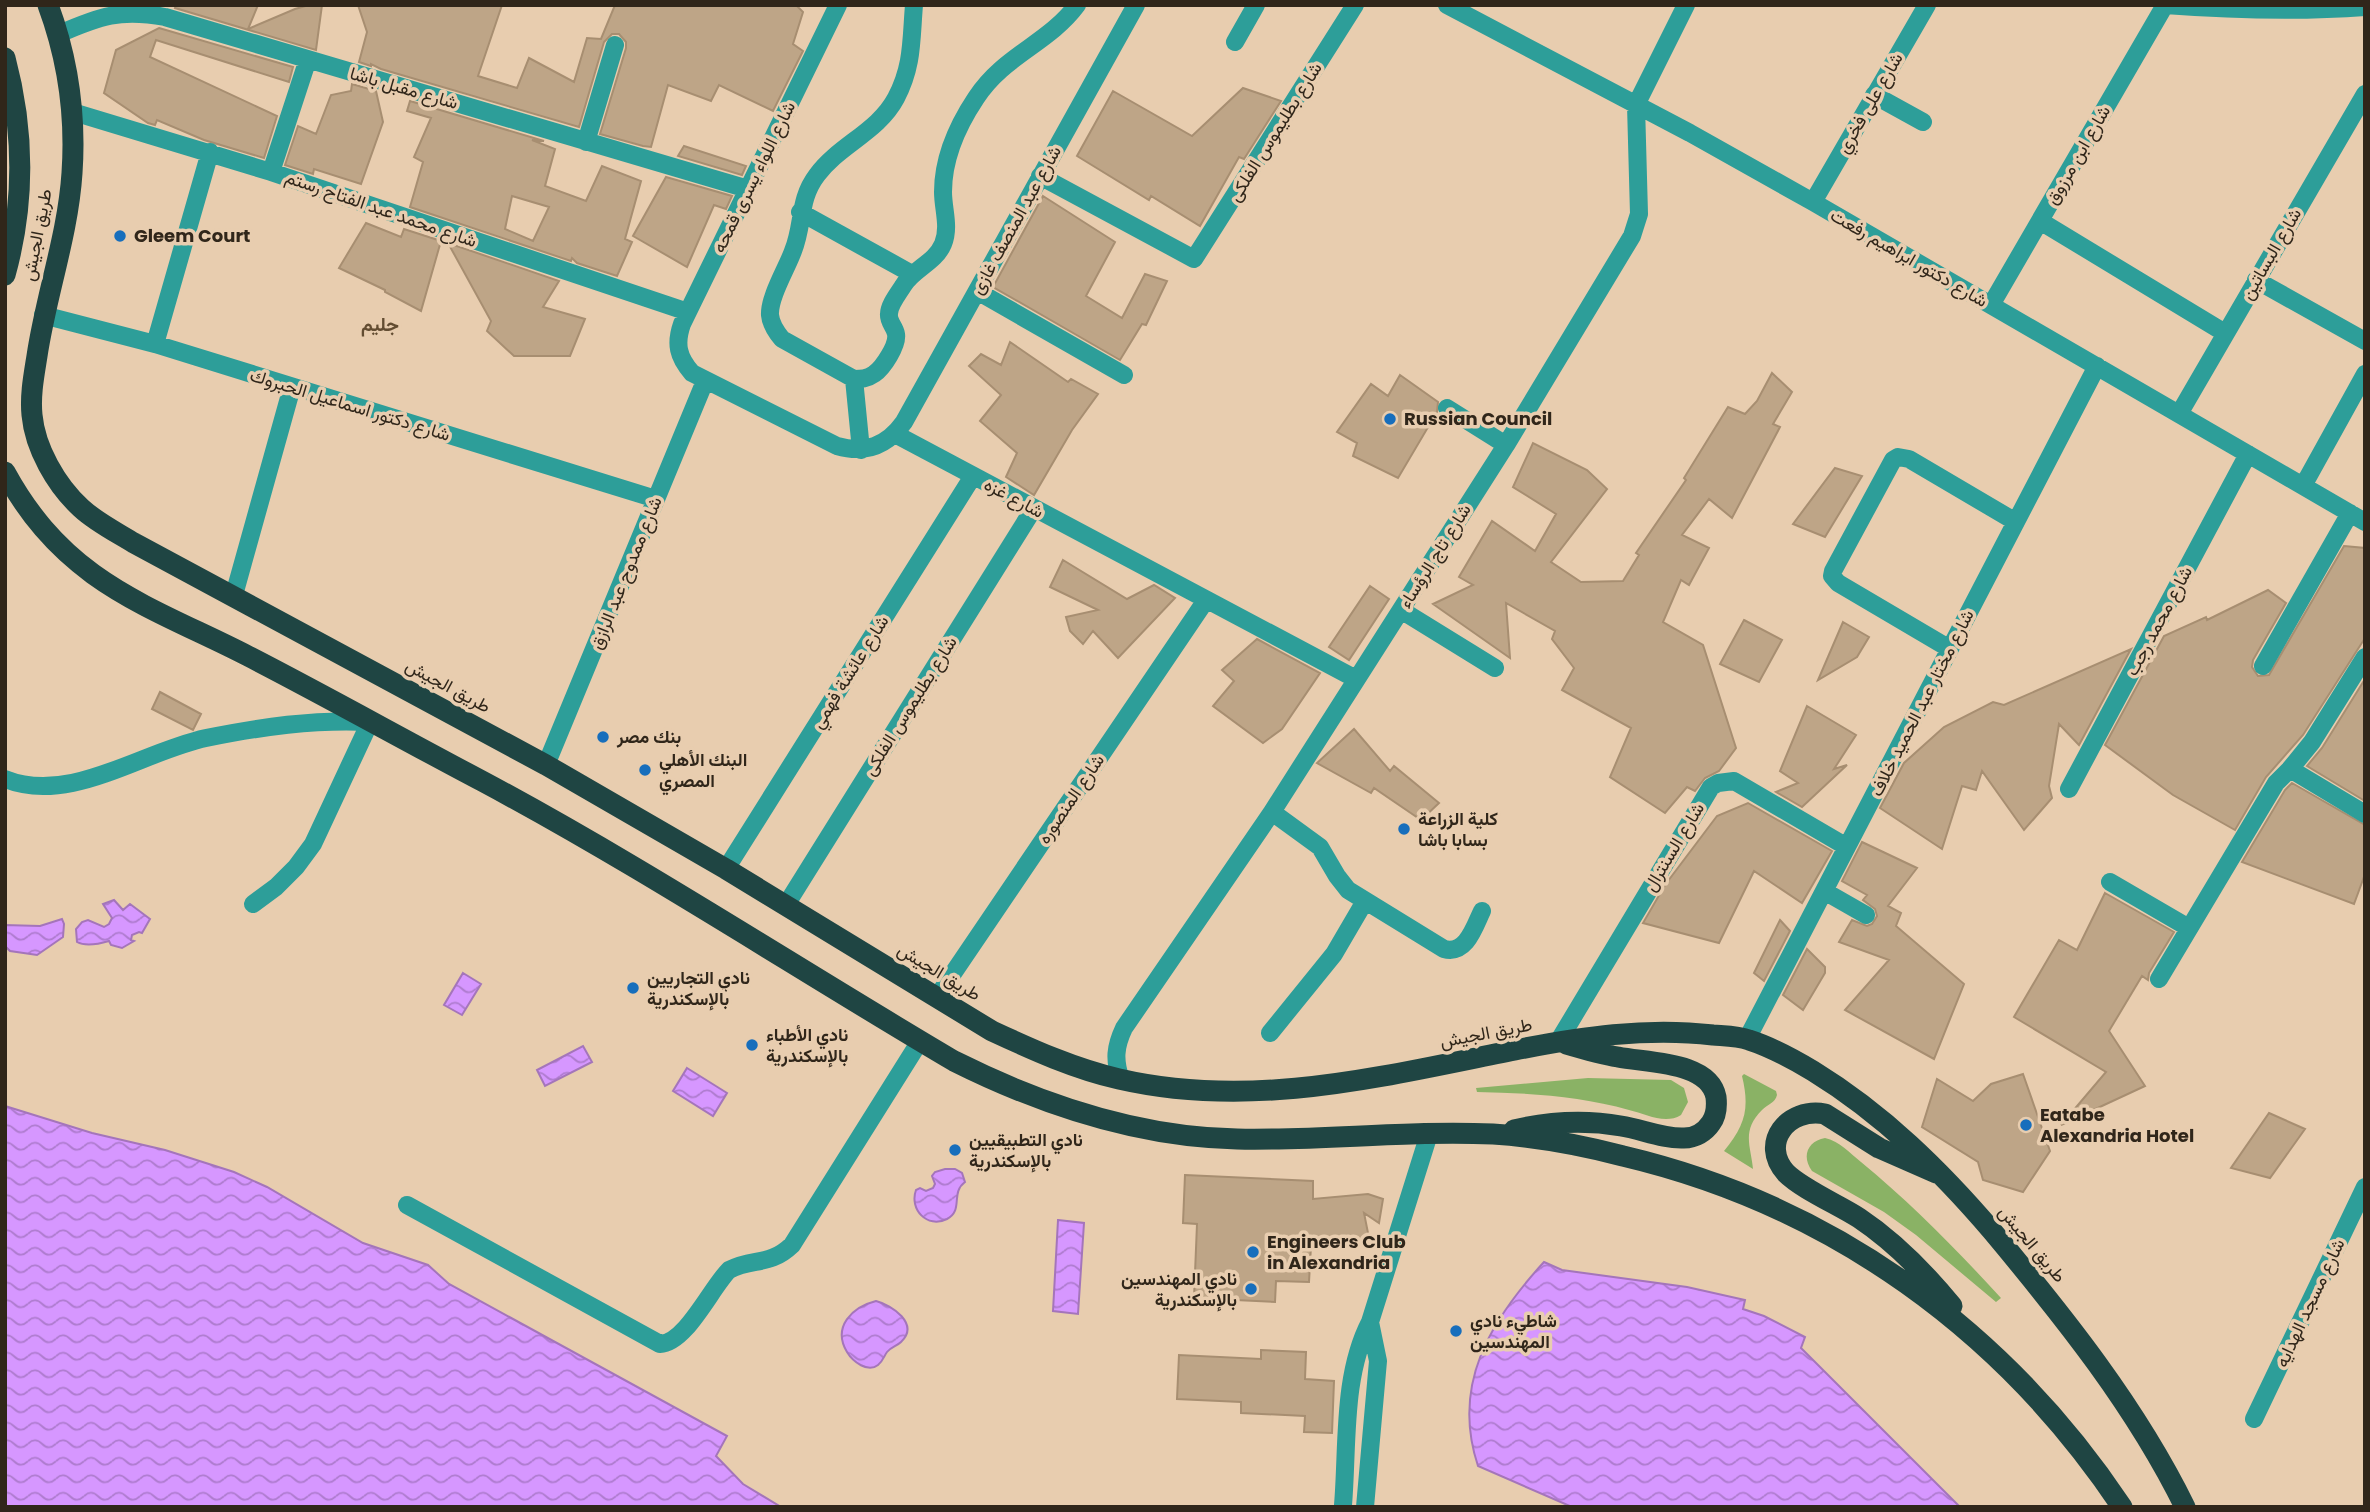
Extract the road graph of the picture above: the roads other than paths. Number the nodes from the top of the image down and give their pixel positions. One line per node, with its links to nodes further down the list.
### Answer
1 (48, 5): 14 (highway, طريق الجيش)
2 (838, 5): 28 (street, شارع اللواء يسرى قمحه)
3 (914, 5): 30 (street)
4 (1077, 5): 32 (street)
5 (1136, 5): 27 (street, شارع عبد المنصف غازى)
6 (1256, 5): 15 (street)
7 (1355, 5): 27 (street, شارع بطليموس الفلكى)
8 (1447, 5): 21 (street, شارع دكتور ابراهيم رفعت)
9 (1686, 5): 21 (street, شارع تاج الرؤساء)
10 (1927, 5): 20 (street, شارع على فخري)
11 (2165, 5): 12 (street); 31 (street, شارع ابن مرزوق)
12 (2365, 7)
13 (167, 11): 14 (street, شارع مقبل باشا); 18 (street, شارع مقبل باشا)
14 (59, 34): 22 (highway, طريق الجيش)
15 (1235, 42)
16 (615, 45): 24 (street)
17 (5, 58): 33 (highway, طريق الجيش)
18 (308, 60): 24 (street, شارع مقبل باشا); 26 (street)
19 (2365, 94): 34 (street, شارع البساتين)
20 (1874, 96): 23 (street); 29 (street, شارع على فخري)
21 (1636, 105): 29 (street, شارع دكتور ابراهيم رفعت); 51 (street, شارع تاج الرؤساء)
22 (73, 112): 25 (street, شارع محمد عبد الفتاح رستم); 38 (highway, طريق الجيش)
23 (1923, 122)
24 (586, 142): 28 (street, شارع مقبل باشا)
25 (210, 152): 26 (street, شارع محمد عبد الفتاح رستم); 41 (street)
26 (271, 172): 37 (street, شارع محمد عبد الفتاح رستم)
27 (1040, 176): 35 (street, شارع عبد المنصف غازى)
28 (748, 189): 37 (street, شارع اللواء يسرى قمحه)
29 (1812, 202): 36 (street, شارع دكتور ابراهيم رفعت)
30 (800, 212): 32 (street); 45 (street)
31 (2040, 221): 36 (street, شارع ابن مرزوق); 39 (street)
32 (912, 274): 45 (street)
33 (5, 275)
34 (2256, 280): 39 (street, شارع البساتين); 40 (street)
35 (977, 291): 44 (street); 50 (street, شارع عبد المنصف غازى)
36 (1991, 305): 42 (street, شارع دكتور ابراهيم رفعت)
37 (688, 312): 46 (street, شارع اللواء يسرى قمحه)
38 (43, 315): 41 (street, شارع دكتور اسماعيل الحبروك); 61 (highway, طريق الجيش)
39 (2225, 333): 49 (street, شارع البساتين)
40 (2365, 341)
41 (155, 345): 47 (street, شارع دكتور اسماعيل الحبروك)
42 (2097, 366): 49 (street, شارع دكتور ابراهيم رفعت); 60 (street, شارع مختار عبد الحميد خلاف)
43 (2365, 374): 56 (street)
44 (1124, 375)
45 (854, 379): 52 (street)
46 (705, 381): 52 (street); 57 (street, شارع ممدوح عبد الرازق)
47 (292, 387): 57 (street, شارع دكتور اسماعيل الحبروك); 61 (street)
48 (1447, 408): 51 (street)
49 (2179, 414): 53 (street, شارع دكتور ابراهيم رفعت)
50 (895, 434): 52 (street); 55 (street, شارع غزه)
51 (1506, 444): 63 (street, شارع تاج الرؤساء)
52 (861, 450)
53 (2248, 454): 56 (street, شارع دكتور ابراهيم رفعت); 73 (street, شارع محمد رجب)
54 (5, 472): 69 (highway)
55 (973, 476): 58 (street, شارع غزه); 77 (street, شارع عائشة فهمي)
56 (2303, 486): 59 (street, شارع دكتور ابراهيم رفعت)
57 (656, 499): 70 (street, شارع ممدوح عبد الرازق)
58 (1034, 508): 62 (street, شارع غزه); 82 (street, شارع بطليموس الفلكى)
59 (2357, 518): 66 (street)
60 (2016, 522): 64 (street, شارع مختار عبد الحميد خلاف); 64 (street)
61 (234, 595): 70 (highway, طريق الجيش)
62 (1206, 600): 68 (street, شارع غزه); 87 (street, شارع المنصوره)
63 (1401, 610): 67 (street); 68 (street, شارع تاج الرؤساء)
64 (1950, 649): 76 (street, شارع مختار عبد الحميد خلاف)
65 (2365, 657): 71 (street)
66 (2263, 666)
67 (1495, 668)
68 (1356, 679): 74 (street, شارع تاج الرؤساء)
69 (370, 722): 72 (street); 81 (street); 90 (highway)
70 (546, 765): 77 (highway, طريق الجيش)
71 (2290, 769): 75 (street); 85 (street)
72 (5, 779)
73 (2069, 789)
74 (1272, 812): 80 (street); 92 (street, شارع تاج الرؤساء)
75 (2365, 814)
76 (1847, 847): 79 (street, شارع مختار عبد الحميد خلاف); 91 (street, شارع السنترال)
77 (726, 869): 82 (highway, طريق الجيش)
78 (2110, 882): 85 (street)
79 (1824, 891): 84 (street); 89 (street, شارع مختار عبد الحميد خلاف)
80 (1365, 901): 83 (street); 88 (street)
81 (253, 904)
82 (786, 905): 87 (highway, طريق الجيش)
83 (1482, 911)
84 (1866, 915)
85 (2189, 928): 86 (street)
86 (2159, 979)
87 (937, 997): 92 (highway, طريق الجيش)
88 (1270, 1033)
89 (1747, 1039): 91 (highway, طريق الجيش); 95 (highway, طريق الجيش)
90 (920, 1041): 93 (highway); 97 (street)
91 (1558, 1042): 92 (highway, طريق الجيش); 94 (highway)
92 (1121, 1080)
93 (1429, 1133): 94 (highway); 98 (street)
94 (1495, 1134): 99 (highway)
95 (1944, 1176): 99 (highway); 104 (highway, طريق الجيش)
96 (2365, 1188): 100 (street, شارع مسجد الهدايه)
97 (407, 1205)
98 (1370, 1322): 101 (street); 102 (street)
99 (1972, 1334): 103 (highway)
100 (2254, 1419)
101 (1343, 1505)
102 (1365, 1507)
103 (2122, 1507)
104 (2185, 1507)

